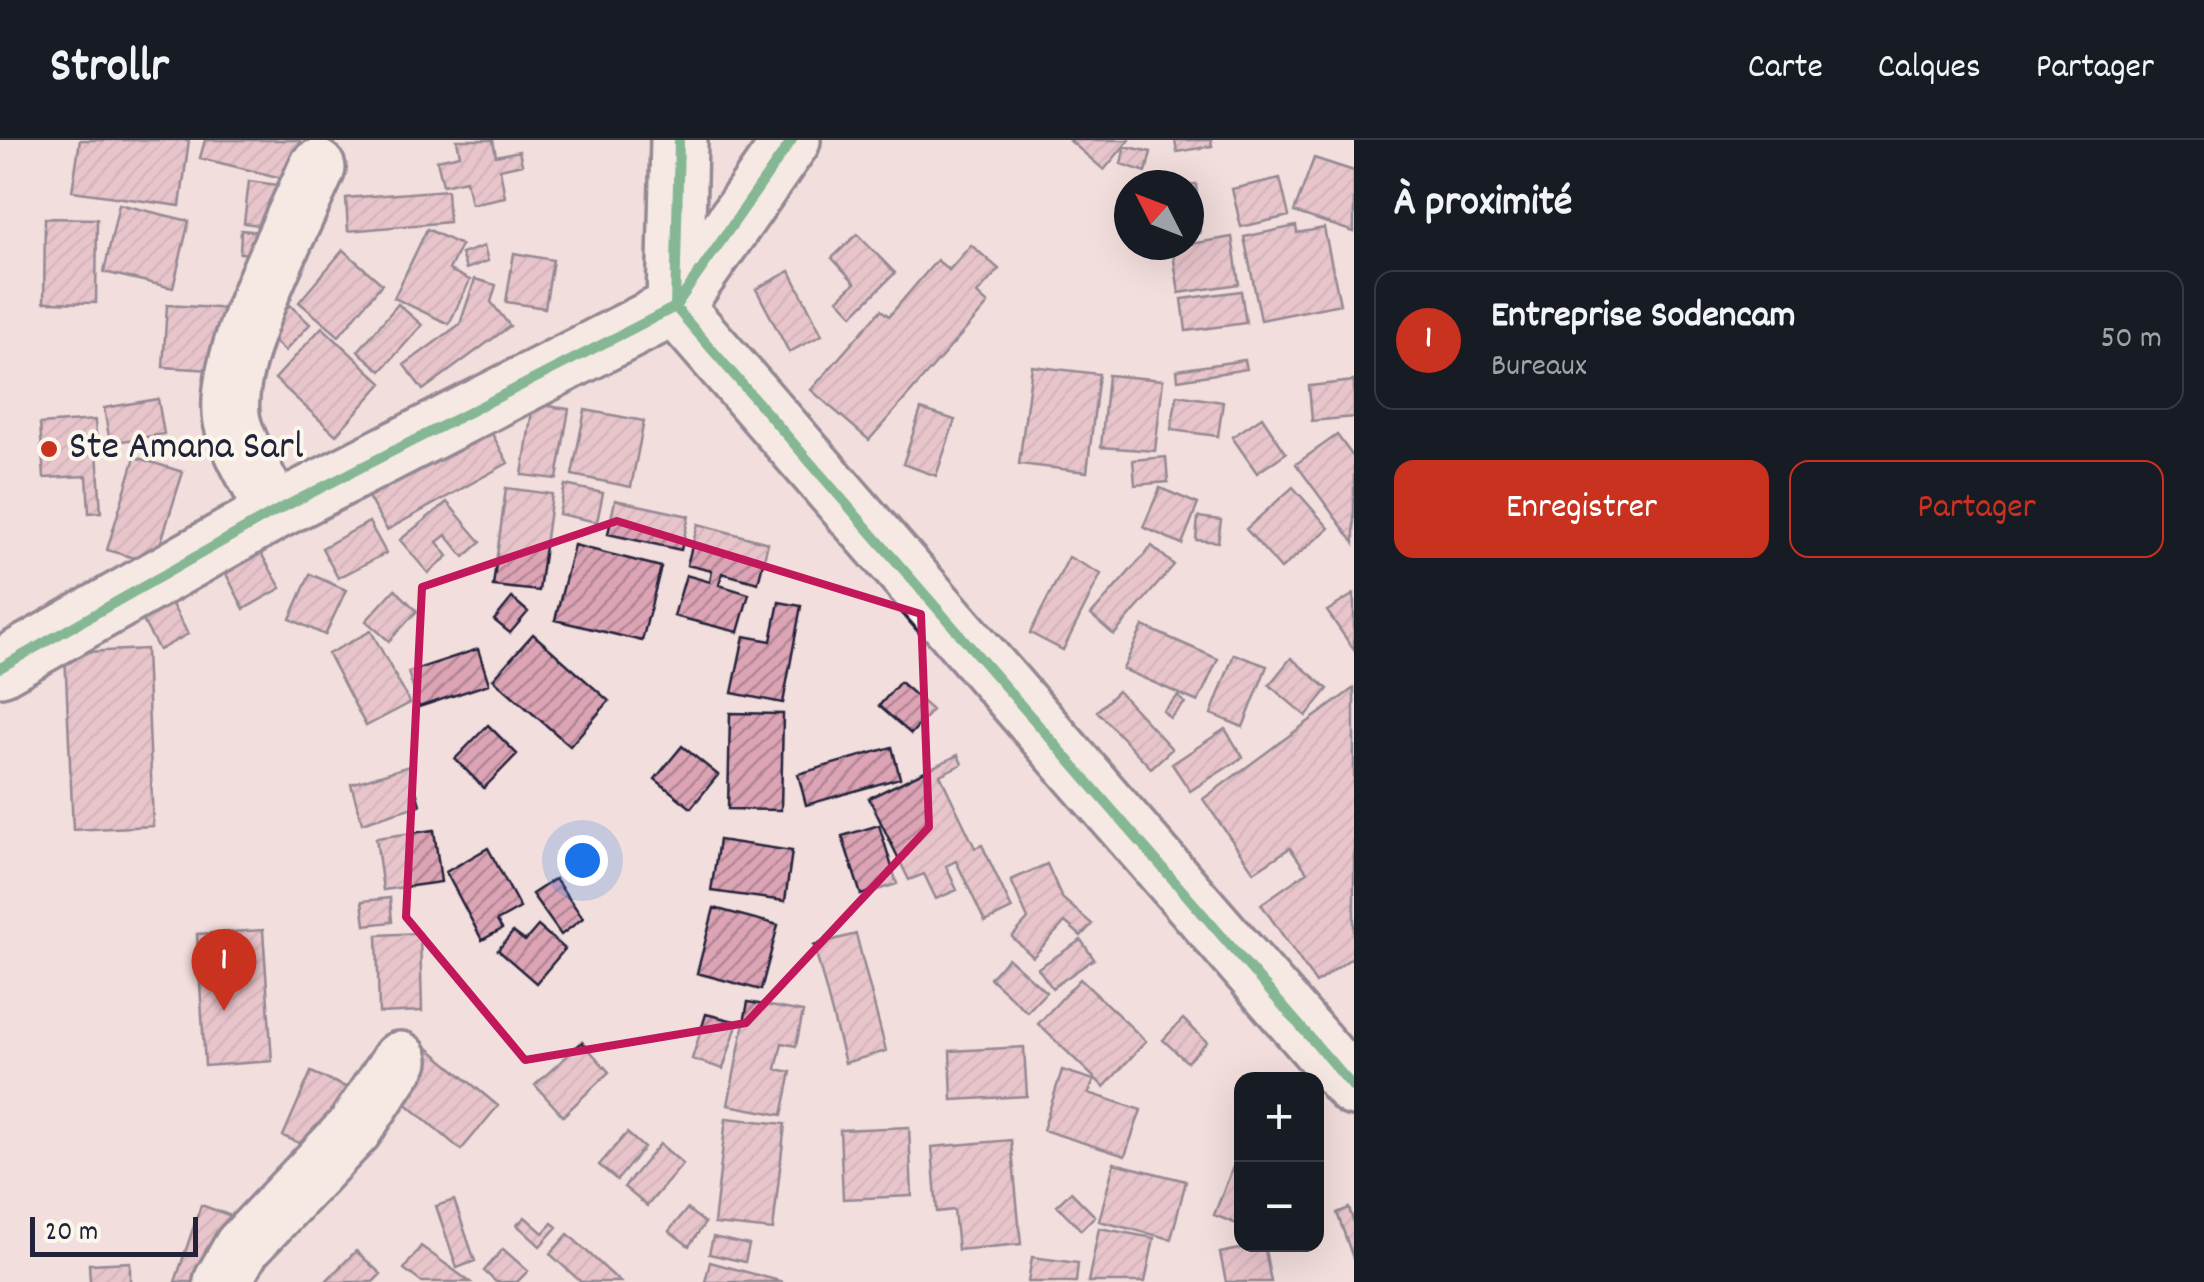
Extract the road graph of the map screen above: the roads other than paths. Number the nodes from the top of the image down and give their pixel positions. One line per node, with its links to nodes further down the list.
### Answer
1 (679, 140): 4 (street)
2 (792, 140): 4 (street)
3 (317, 168): 5 (street)
4 (676, 307): 5 (street); 8 (street)
5 (274, 512): 6 (street)
6 (0, 668)
7 (400, 1060): 9 (street)
8 (1354, 1088)
9 (222, 1282)

